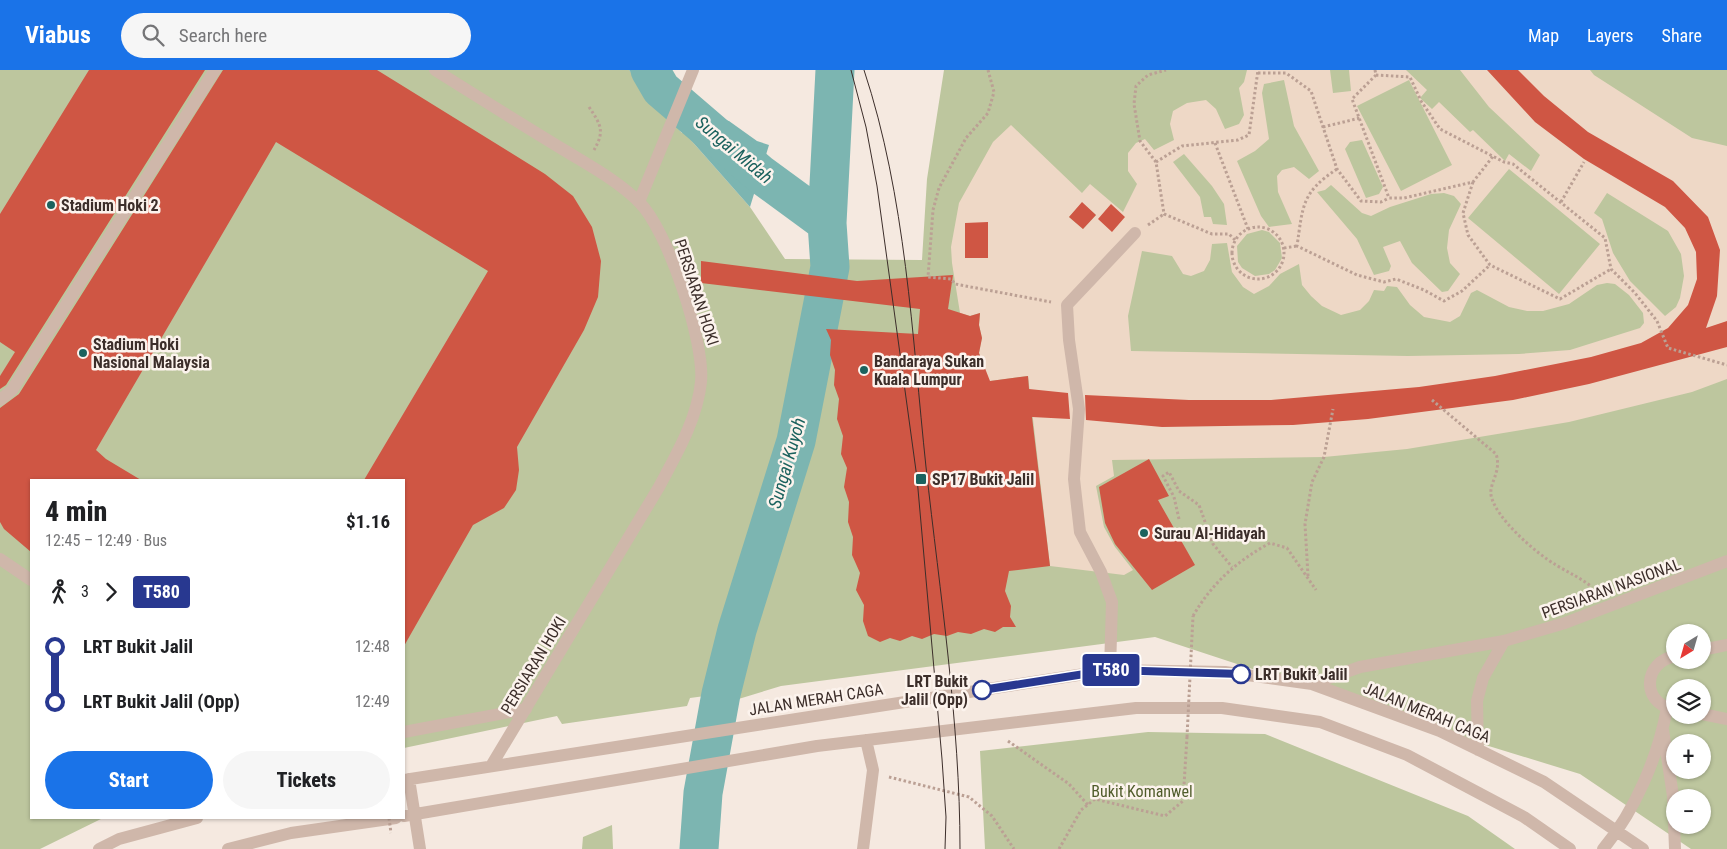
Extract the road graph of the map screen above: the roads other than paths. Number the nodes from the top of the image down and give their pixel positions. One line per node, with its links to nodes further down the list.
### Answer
1 (215, 70): 6 (street)
2 (436, 70): 4 (street, PERSIARAN HOKI)
3 (693, 70): 4 (street)
4 (639, 202): 17 (street, PERSIARAN HOKI)
5 (1135, 233): 14 (street)
6 (0, 400)
7 (0, 559): 9 (street)
8 (1727, 561): 10 (street, PERSIARAN NASIONAL)
9 (30, 579)
10 (1504, 641): 15 (street, PERSIARAN NASIONAL); 24 (street)
11 (1727, 645): 12 (street)
12 (1711, 648)
13 (1666, 659): 16 (street)
14 (1110, 670): 15 (street, JALAN MERAH CAGA); 25 (street, JALAN MERAH CAGA)
15 (1312, 684): 24 (street, JALAN MERAH CAGA)
16 (1666, 706)
17 (526, 709): 22 (street); 25 (street, PERSIARAN HOKI)
18 (1711, 716): 19 (street)
19 (1727, 719)
20 (1666, 722): 21 (street)
21 (1663, 730): 30 (street); 38 (street)
22 (405, 732)
23 (866, 740): 27 (street); 34 (street); 35 (street)
24 (1478, 750): 30 (street, JALAN MERAH CAGA)
25 (491, 766): 26 (street, JALAN MERAH CAGA)
26 (407, 779): 27 (street)
27 (409, 816): 33 (street)
28 (193, 819): 31 (street)
29 (389, 819): 32 (street)
30 (1618, 831): 36 (street); 37 (street, JALAN MERAH CAGA)
31 (99, 849)
32 (228, 849)
33 (420, 849)
34 (863, 849)
35 (1570, 849)
36 (1603, 849)
37 (1643, 849)
38 (1675, 849)

